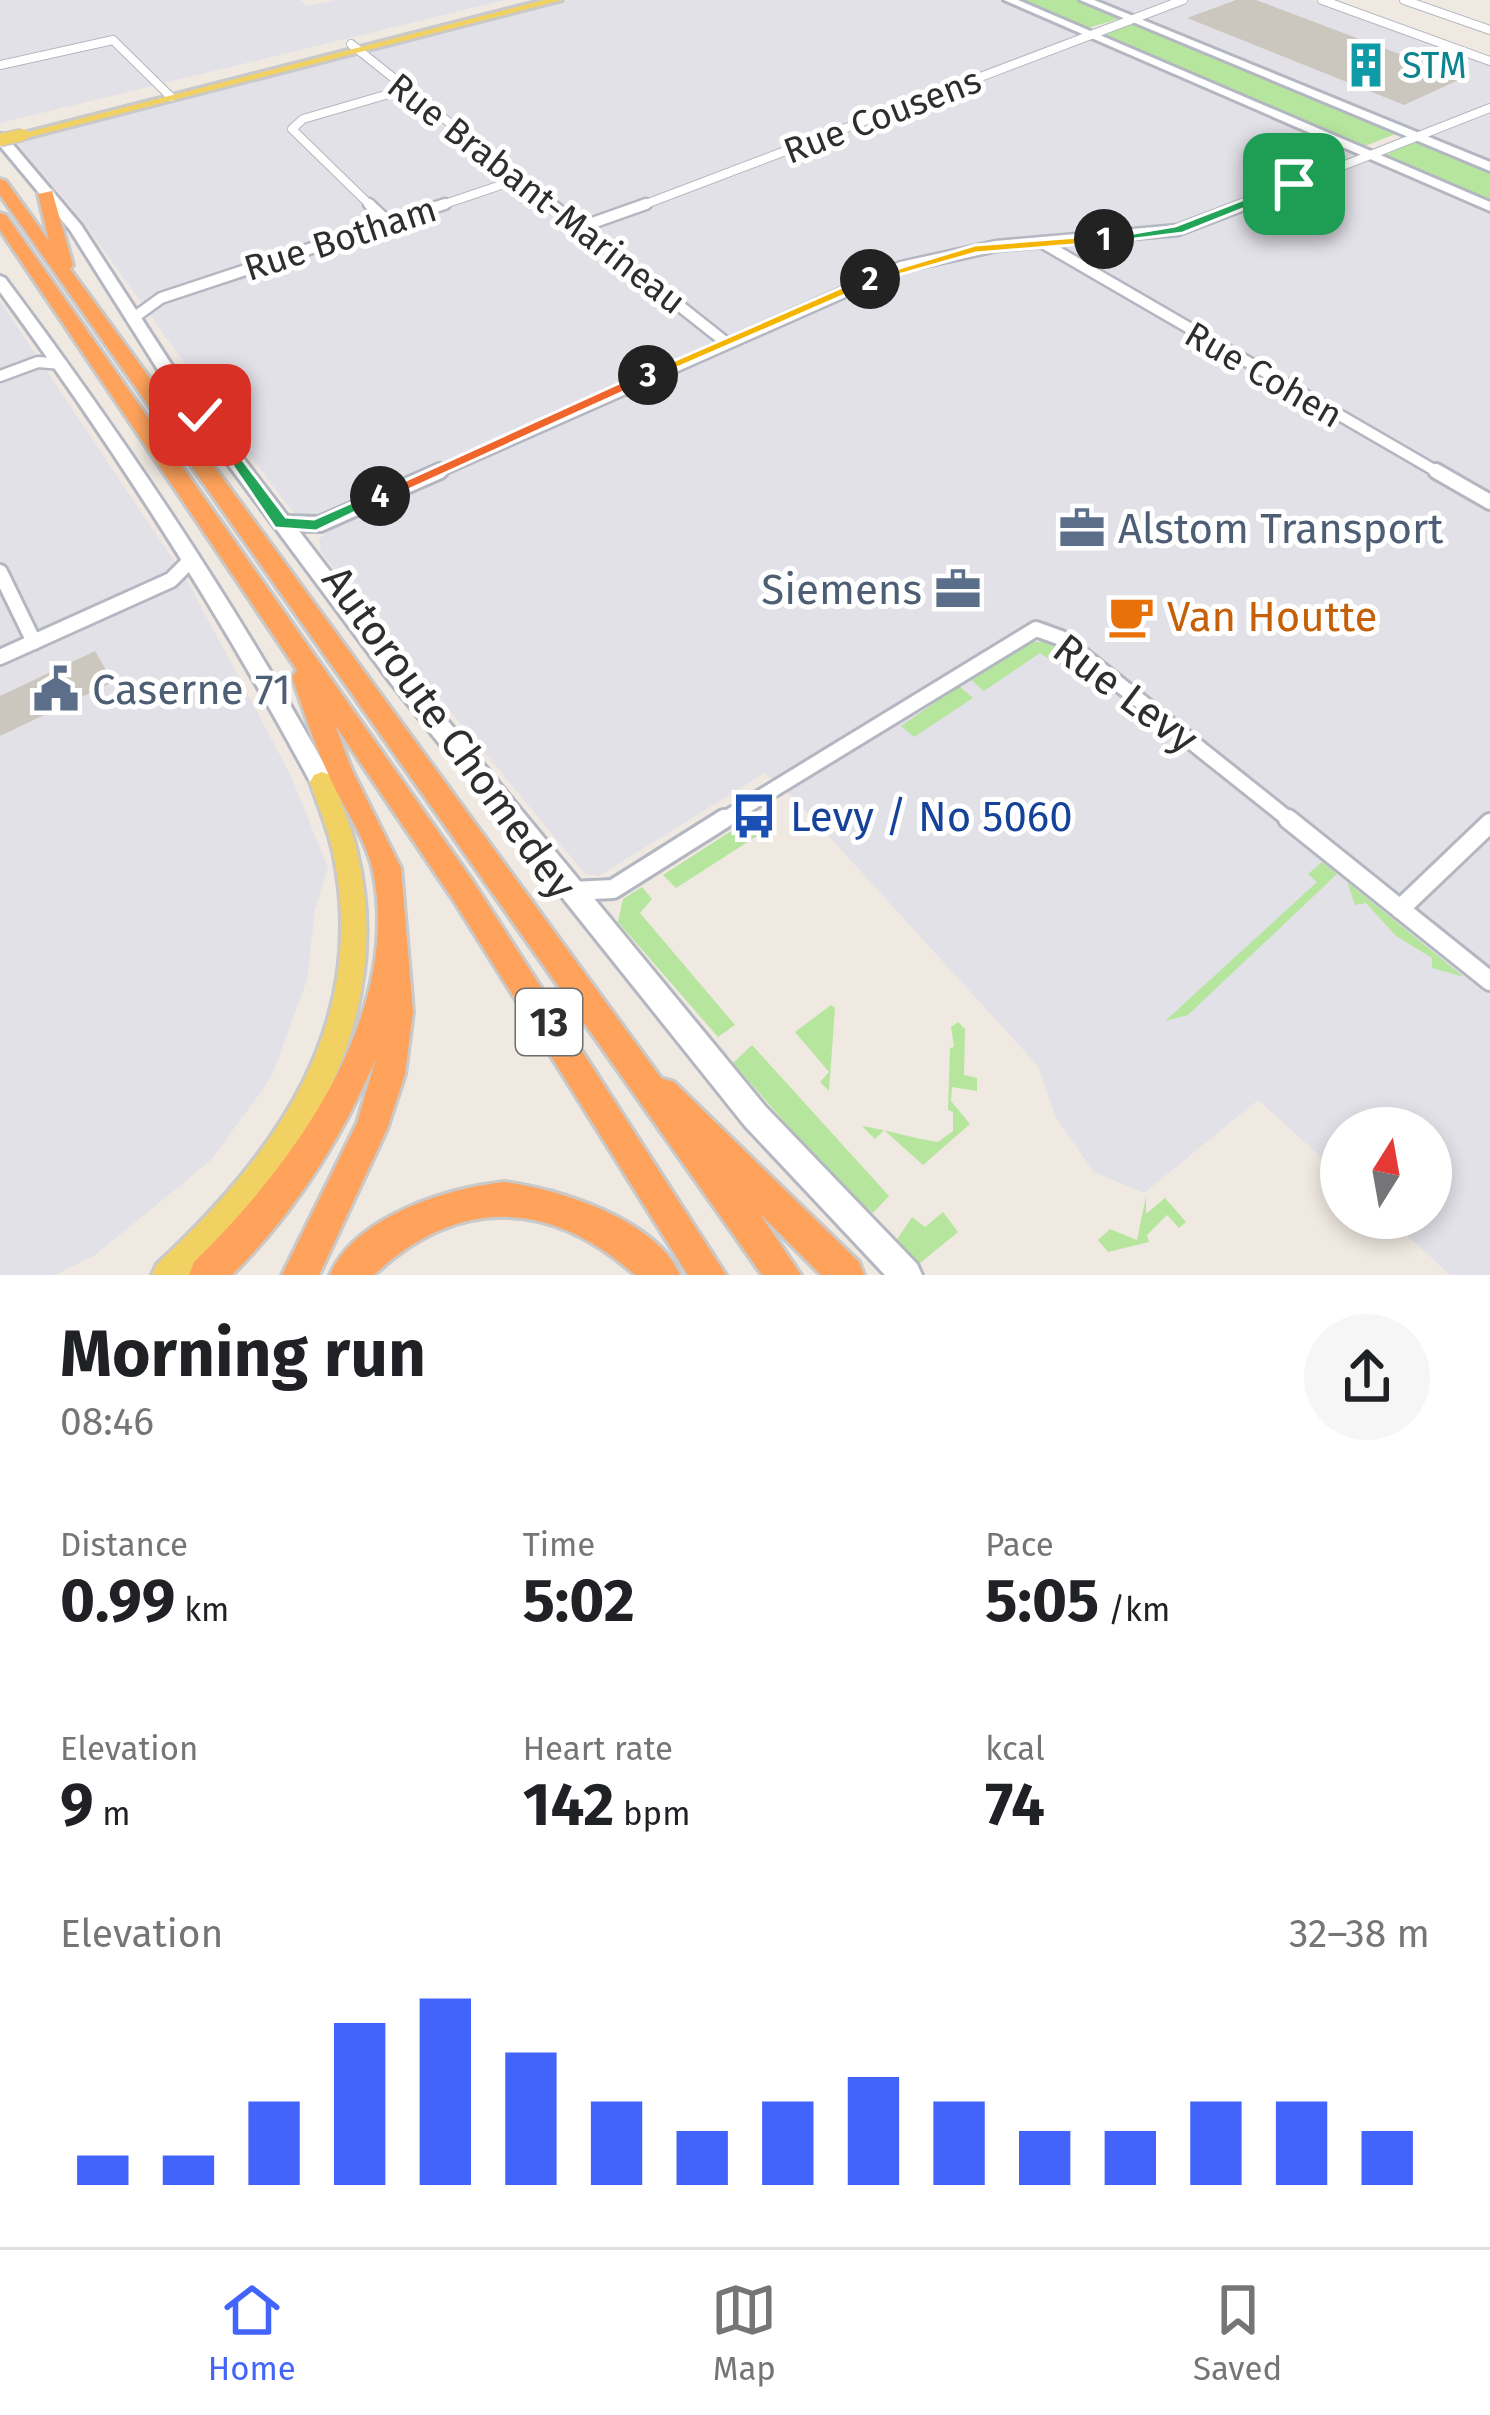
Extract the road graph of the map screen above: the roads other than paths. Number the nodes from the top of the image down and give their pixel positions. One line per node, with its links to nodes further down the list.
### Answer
1 (526, 0): 12 (main road)
2 (556, 0): 12 (main road)
3 (1009, 0): 10 (main road)
4 (1085, 0): 8 (main road)
5 (1183, 0): 8 (street, Rue Cousens)
6 (1322, 0): 14 (street)
7 (1405, 0): 9 (street)
8 (1131, 19): 10 (street, Rue Cousens); 11 (main road)
9 (1490, 30)
10 (1088, 34): 13 (main road); 29 (street, Rue Cousens)
11 (1191, 44): 13 (main road); 19 (main road)
12 (355, 47): 16 (street, Rue Brabant-Marineau); 17 (main road)
13 (1130, 52): 21 (main road)
14 (1490, 61)
15 (3, 64): 17 (street)
16 (406, 89): 23 (street, Rue Brabant-Marineau); 28 (street)
17 (168, 94): 20 (main road, bridge)
18 (1490, 108): 19 (street)
19 (1412, 135): 21 (street); 22 (main road)
20 (0, 137): 25 (main road)
21 (1365, 153): 26 (main road); 31 (street)
22 (1490, 167)
23 (519, 178): 28 (street, Rue Botham); 29 (street, Rue Brabant-Marineau)
24 (0, 184): 33 (highway, Autoroute Chomedey / 13)
25 (46, 194): 33 (highway); 36 (main road)
26 (1490, 207)
27 (0, 218): 32 (highway, Autoroute Chomedey / 13)
28 (388, 222): 35 (street, Rue Botham)
29 (581, 227): 38 (street, Rue Brabant-Marineau)
30 (0, 234): 32 (highway)
31 (1041, 242): 38 (street); 41 (street, Rue Cohen)
32 (28, 258): 49 (highway, Autoroute Chomedey / 13)
33 (66, 273): 59 (highway, Autoroute Chomedey / 13)
34 (0, 281): 39 (main road)
35 (161, 298): 36 (street, Rue Botham); 37 (street, Rue Botham)
36 (121, 300): 37 (main road)
37 (132, 319): 42 (main road)
38 (724, 341): 43 (street)
39 (44, 355): 40 (street); 45 (main road)
40 (0, 376)
41 (1490, 502)
42 (281, 523): 43 (street); 44 (main road)
43 (316, 525): 44 (street)
44 (301, 550): 54 (main road)
45 (192, 559): 47 (street); 48 (main road)
46 (0, 572): 50 (street)
47 (171, 580): 48 (street); 50 (street)
48 (208, 584): 60 (main road)
49 (291, 641): 57 (highway); 65 (highway, Autoroute Chomedey / 13)
50 (34, 642): 51 (street)
51 (0, 657)
52 (1490, 823): 55 (street)
53 (613, 890): 54 (street); 55 (street, Rue Levy); 56 (street)
54 (572, 891): 56 (main road)
55 (1400, 909): 58 (street, Rue Levy)
56 (600, 926): 68 (main road)
57 (395, 937): 61 (highway); 62 (highway)
58 (1490, 981)
59 (631, 1063): 66 (highway, Autoroute Chomedey / 13); 67 (highway)
60 (168, 1275)
61 (207, 1275)
62 (300, 1275)
63 (348, 1275): 64 (highway)
64 (662, 1275)
65 (708, 1275)
66 (783, 1275)
67 (846, 1275)
68 (906, 1275)

